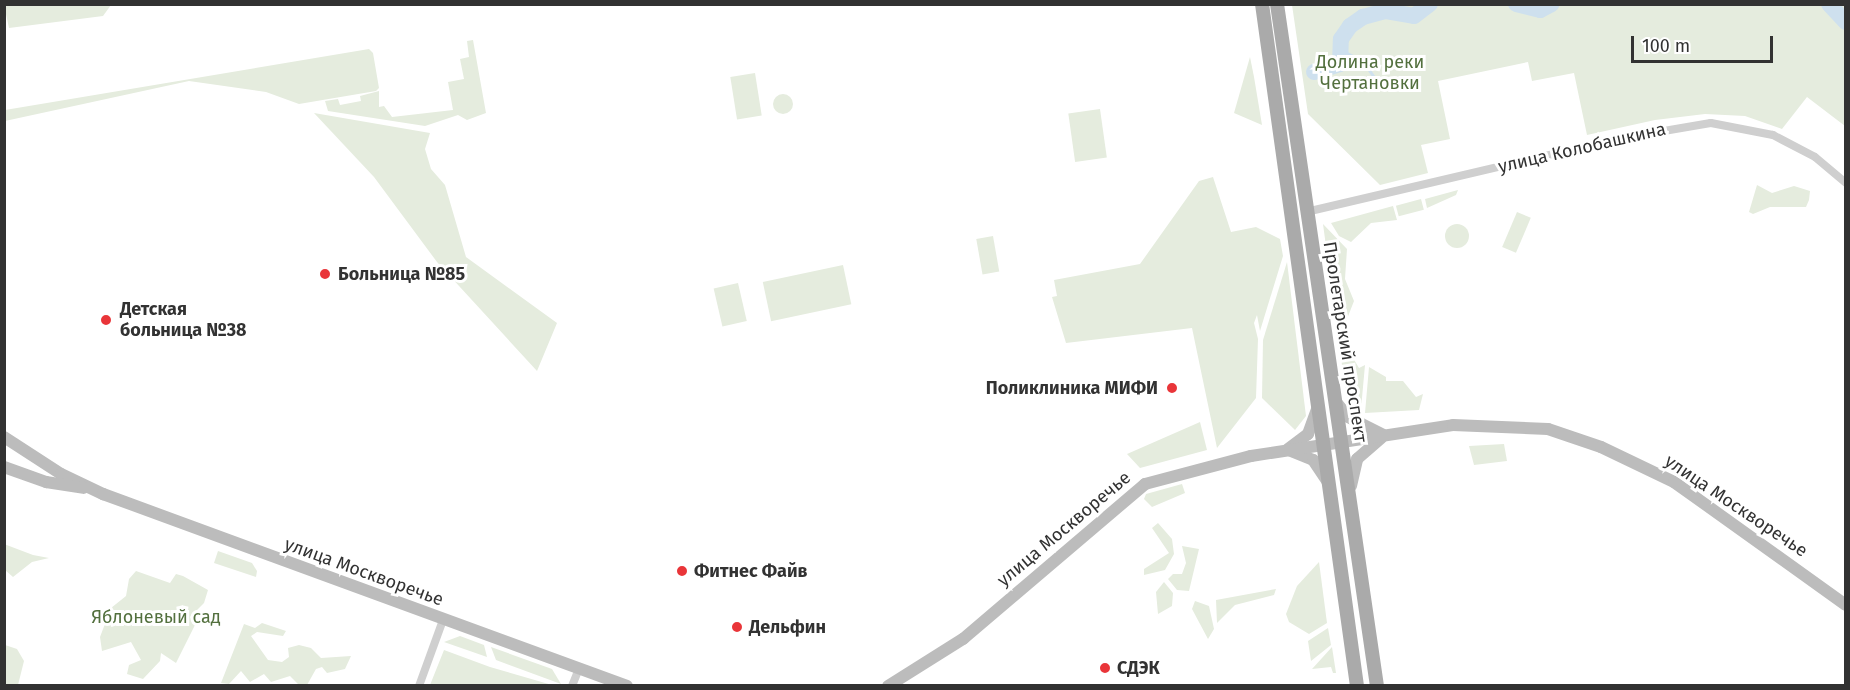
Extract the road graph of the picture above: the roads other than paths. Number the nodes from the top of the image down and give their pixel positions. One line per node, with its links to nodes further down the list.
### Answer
1 (1262, 4): 6 (main road, Пролетарский проспект)
2 (1277, 4): 4 (main road, Пролетарский проспект)
3 (1845, 183): 4 (street, улица Колобашкина)
4 (1306, 212): 5 (main road, Пролетарский проспект)
5 (1336, 402): 7 (main road); 9 (main road, Пролетарский проспект)
6 (1317, 405): 10 (main road, Пролетарский проспект); 11 (main road)
7 (1384, 436): 9 (main road, улица Москворечье); 14 (main road); 16 (main road, улица Москворечье)
8 (4, 437): 13 (main road, улица Москворечье)
9 (1343, 442): 10 (main road, улица Москворечье); 14 (main road, Пролетарский проспект)
10 (1324, 445): 11 (main road, улица Москворечье); 15 (main road, Пролетарский проспект)
11 (1287, 449): 15 (main road); 22 (main road, улица Москворечье)
12 (4, 467): 13 (main road, улица Москворечье)
13 (90, 488): 17 (main road, улица Москворечье)
14 (1351, 488): 24 (main road, Пролетарский проспект)
15 (1331, 490): 23 (main road, Пролетарский проспект)
16 (1845, 605)
17 (443, 620): 18 (main road, улица Москворечье); 19 (street)
18 (579, 669): 20 (street); 21 (main road, улица Москворечье)
19 (419, 686)
20 (572, 686)
21 (627, 686)
22 (888, 686)
23 (1357, 686)
24 (1377, 686)

